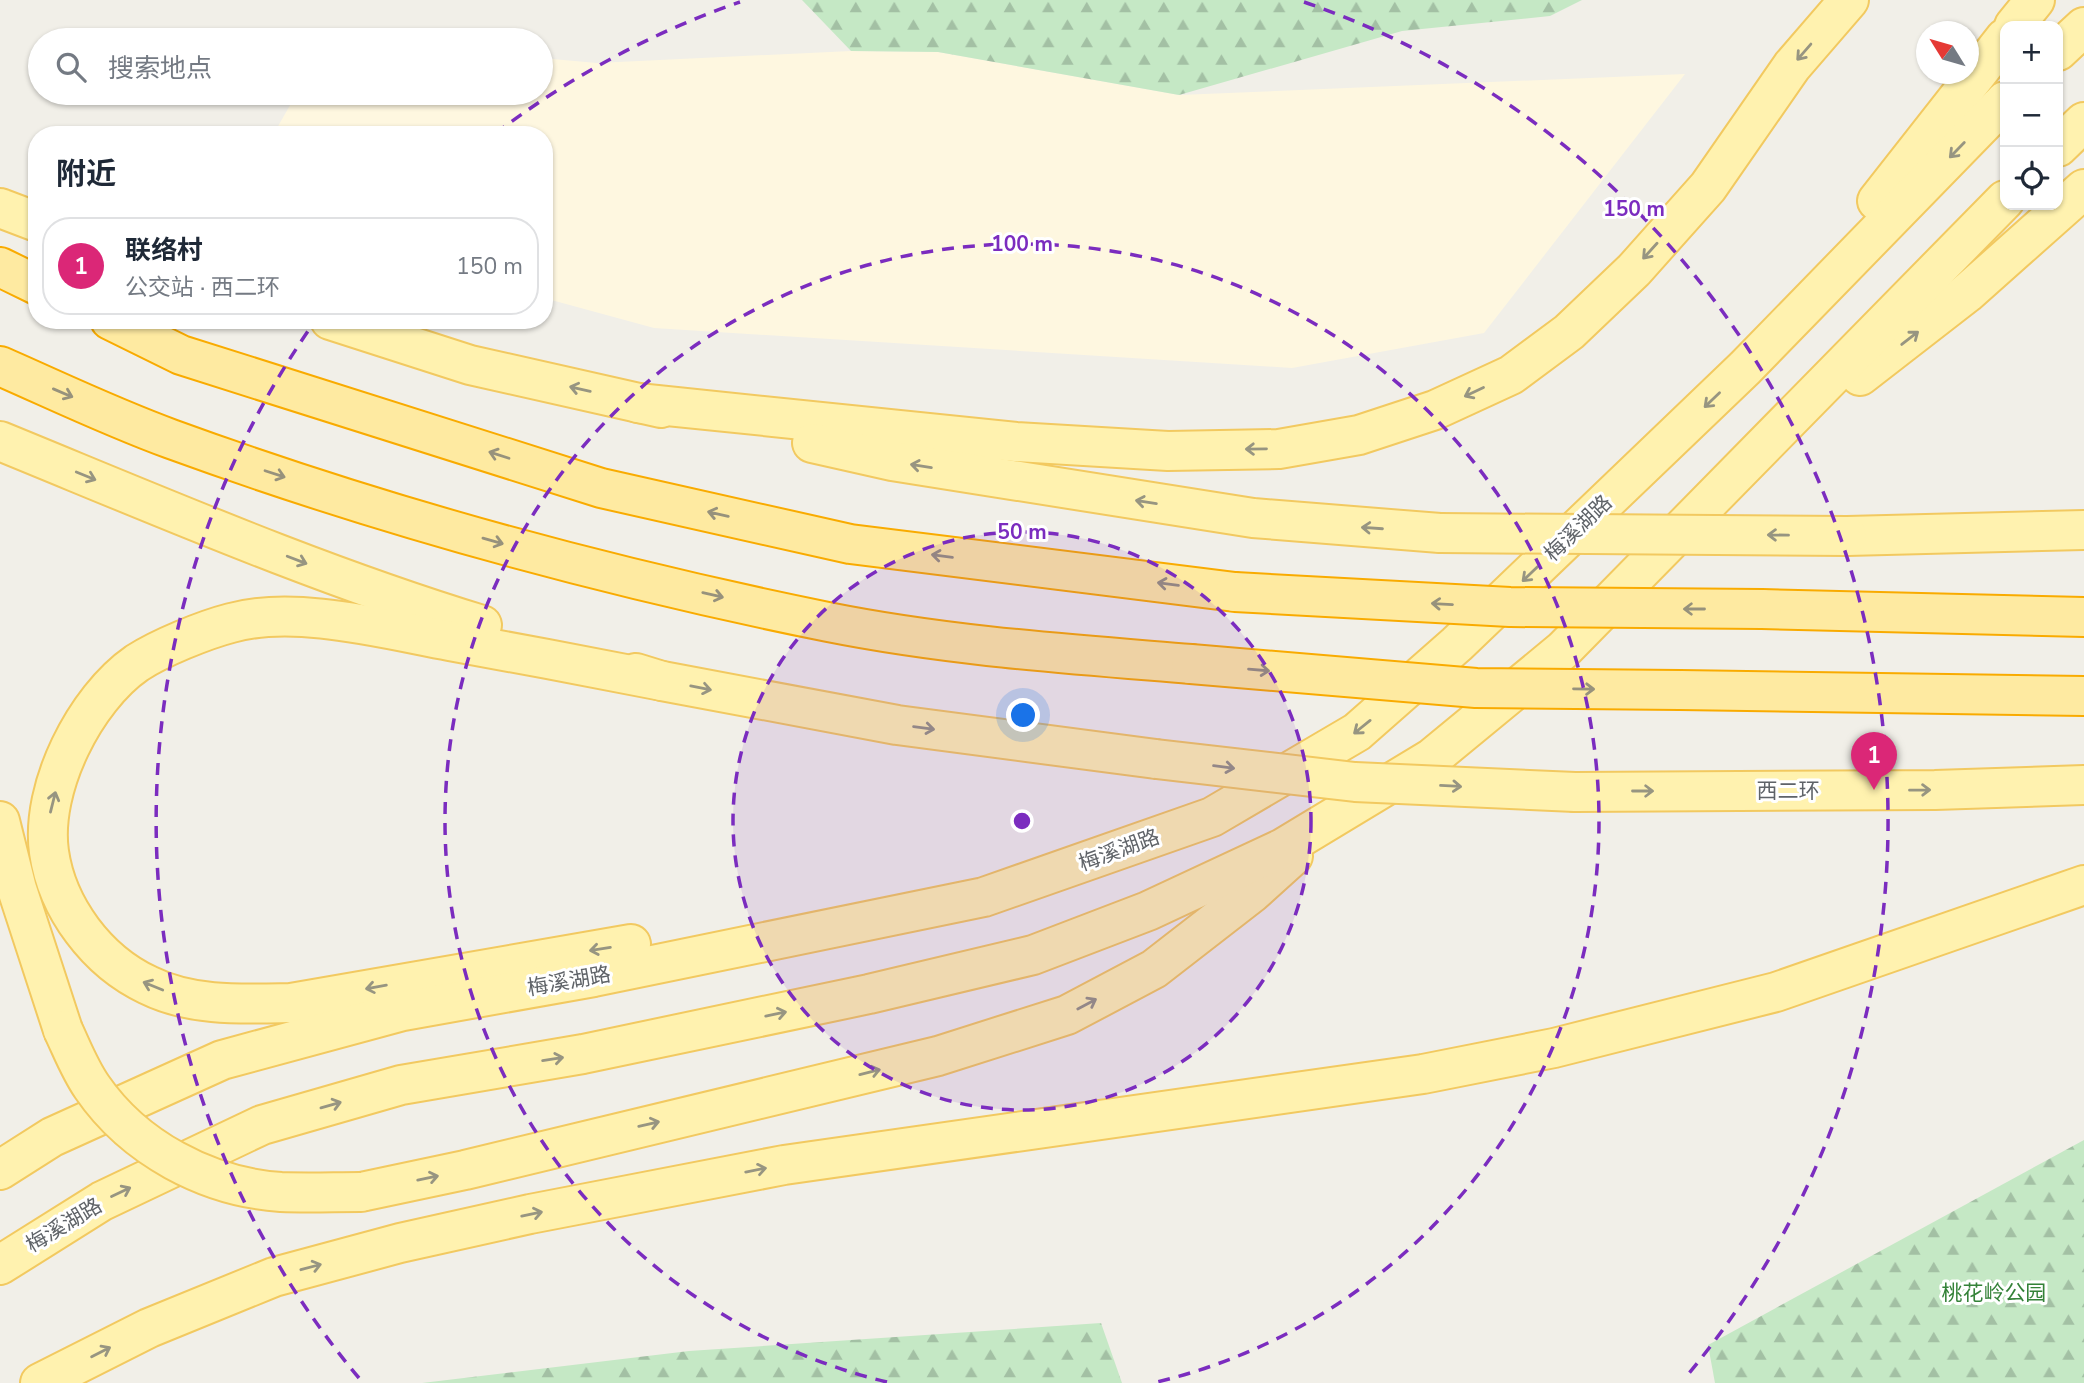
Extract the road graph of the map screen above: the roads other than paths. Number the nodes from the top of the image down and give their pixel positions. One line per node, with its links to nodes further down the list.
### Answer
1 (1849, 0): 20 (main road, one-way to 20)
2 (2035, 0): 3 (main road)
3 (2018, 21)
4 (2084, 26): 6 (main road)
5 (2000, 44): 19 (main road)
6 (2063, 46)
7 (2000, 107): 19 (main road, 梅溪湖路, one-way to 19)
8 (2084, 122): 9 (main road)
9 (2063, 142)
10 (2084, 189): 22 (main road, one-way to 10)
11 (2000, 205): 22 (main road, 梅溪湖路)
12 (0, 208): 13 (main road)
13 (28, 219)
14 (0, 267): 15 (highway)
15 (28, 281)
16 (128, 329): 24 (highway, one-way to 16, bridge)
17 (358, 329): 20 (main road, one-way to 17)
18 (0, 366): 26 (highway, one-way to 26, bridge)
19 (1745, 368): 31 (main road, 梅溪湖路, one-way to 31)
20 (638, 402): 23 (main road, one-way to 20, bridge)
21 (0, 441): 25 (main road, one-way to 25)
22 (1740, 470): 28 (main road, 梅溪湖路)
23 (2084, 530)
24 (2084, 617)
25 (662, 681): 27 (main road, 西二环, one-way to 27, bridge); 31 (main road, one-way to 25)
26 (2084, 696)
27 (2084, 785)
28 (1340, 814): 29 (main road, one-way to 28, bridge); 33 (main road, 梅溪湖路, one-way to 28)
29 (0, 821)
30 (2084, 885): 34 (main road, one-way to 30)
31 (984, 897): 32 (main road, 梅溪湖路)
32 (0, 1170)
33 (0, 1265)
34 (40, 1383)

